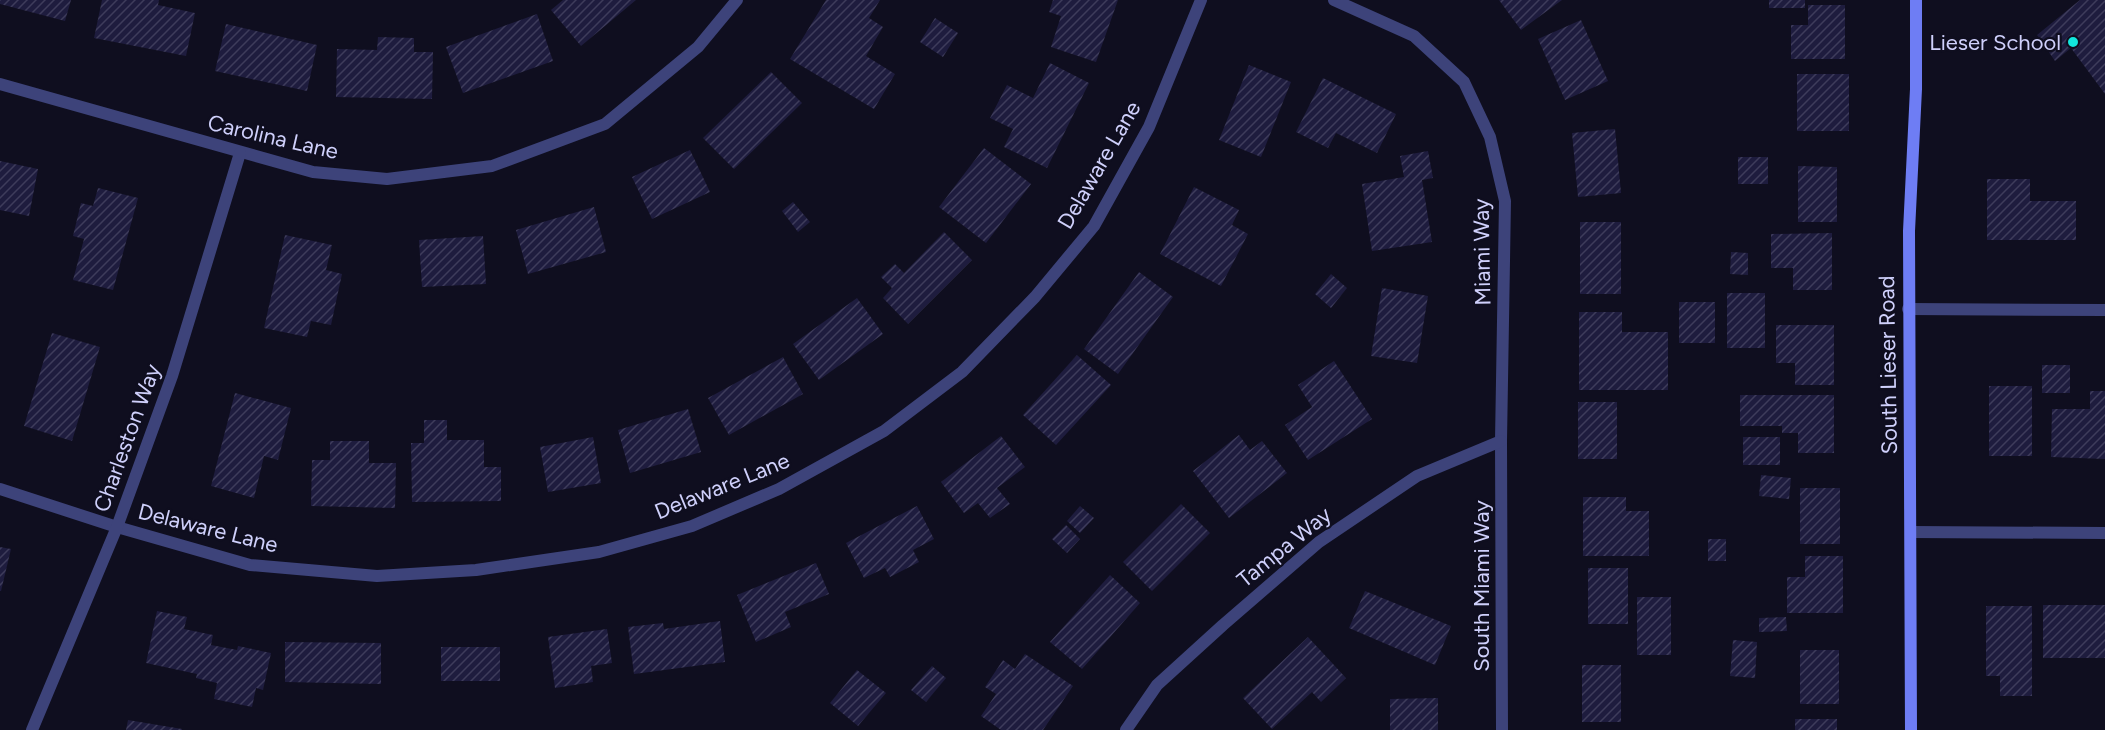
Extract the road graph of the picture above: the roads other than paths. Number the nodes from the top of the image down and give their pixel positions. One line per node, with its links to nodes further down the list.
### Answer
1 (737, 0): 6 (street, Carolina Lane)
2 (1201, 0): 11 (street, Delaware Lane)
3 (1334, 0): 9 (street, Miami Way)
4 (1916, 0): 7 (main road, South Lieser Road)
5 (0, 84): 6 (street, Carolina Lane)
6 (240, 153): 11 (street, Charleston Way)
7 (1908, 309): 8 (street); 12 (main road, South Lieser Road)
8 (2105, 310)
9 (1501, 441): 15 (street, Tampa Way); 16 (street, South Miami Way)
10 (0, 489): 11 (street, Delaware Lane)
11 (117, 527): 14 (street, Charleston Way)
12 (1911, 532): 13 (street); 17 (main road, South Lieser Road)
13 (2105, 533)
14 (32, 730)
15 (1126, 730)
16 (1502, 730)
17 (1911, 730)

